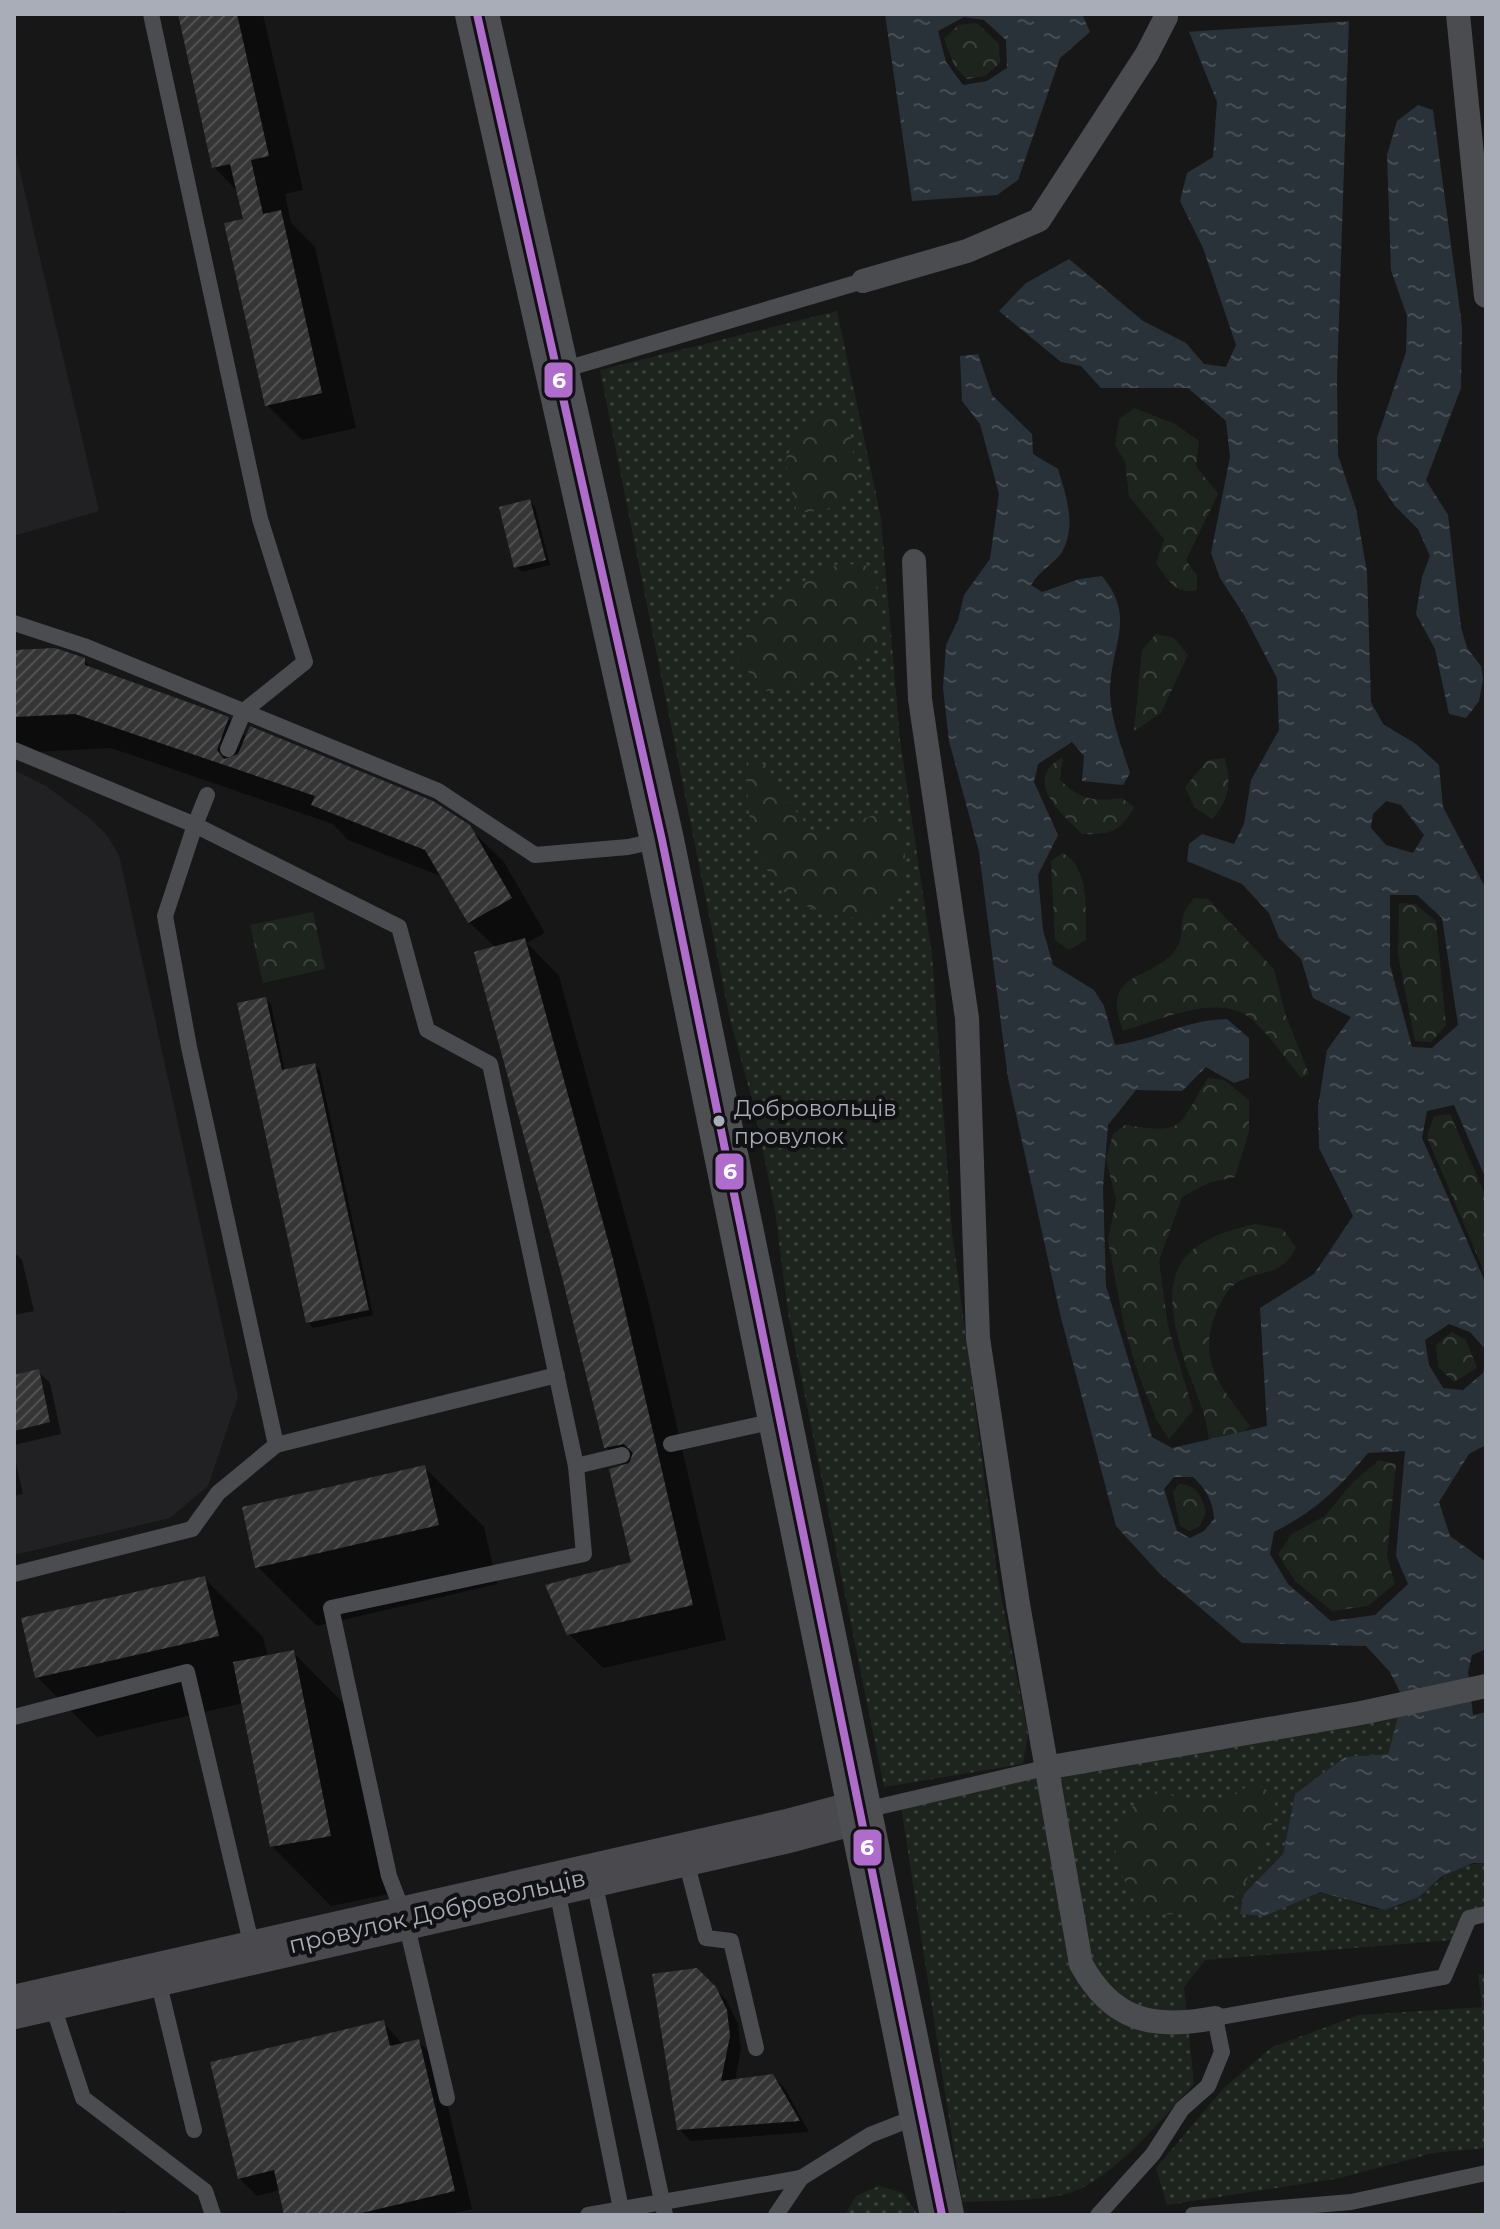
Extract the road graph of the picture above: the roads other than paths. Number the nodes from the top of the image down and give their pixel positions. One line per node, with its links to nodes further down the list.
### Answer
1 (151, 14): 10 (lane)
2 (477, 14): 7 (main road)
3 (1458, 14): 6 (street)
4 (1166, 17): 5 (street)
5 (863, 281): 7 (lane)
6 (1486, 296)
7 (558, 371): 15 (main road)
8 (914, 561): 25 (street)
9 (14, 623): 10 (lane)
10 (244, 711): 11 (lane); 15 (lane)
11 (228, 749)
12 (14, 750): 14 (lane)
13 (207, 795): 14 (lane)
14 (195, 825): 16 (lane); 19 (lane)
15 (662, 840): 17 (main road)
16 (557, 1375): 19 (lane); 21 (lane)
17 (781, 1420): 18 (lane); 26 (main road)
18 (671, 1444)
19 (276, 1445): 22 (lane)
20 (622, 1455): 21 (lane)
21 (576, 1466): 30 (lane)
22 (14, 1574)
23 (1482, 1688): 25 (street)
24 (14, 1717): 31 (lane)
25 (1045, 1768): 26 (lane); 34 (street)
26 (859, 1812): 27 (main road, провулок Добровольців); 37 (main road)
27 (684, 1855): 28 (main road, провулок Добровольців); 35 (lane)
28 (575, 1880): 30 (main road, провулок Добровольців); 41 (lane); 42 (lane)
29 (1486, 1914): 34 (lane)
30 (405, 1918): 31 (main road, провулок Добровольців); 36 (lane)
31 (253, 1952): 32 (main road, провулок Добровольців)
32 (157, 1974): 33 (main road, провулок Добровольців); 38 (lane)
33 (32, 2003): 43 (lane)
34 (1215, 2018): 47 (lane)
35 (756, 2048)
36 (447, 2098)
37 (922, 2115): 40 (lane); 46 (main road)
38 (194, 2130)
39 (1486, 2173): 48 (lane)
40 (801, 2178): 41 (lane); 45 (lane)
41 (664, 2208): 42 (lane)
42 (621, 2209): 44 (lane)
43 (213, 2215)
44 (588, 2215)
45 (776, 2215)
46 (942, 2215)
47 (1098, 2215)
48 (1193, 2215)

